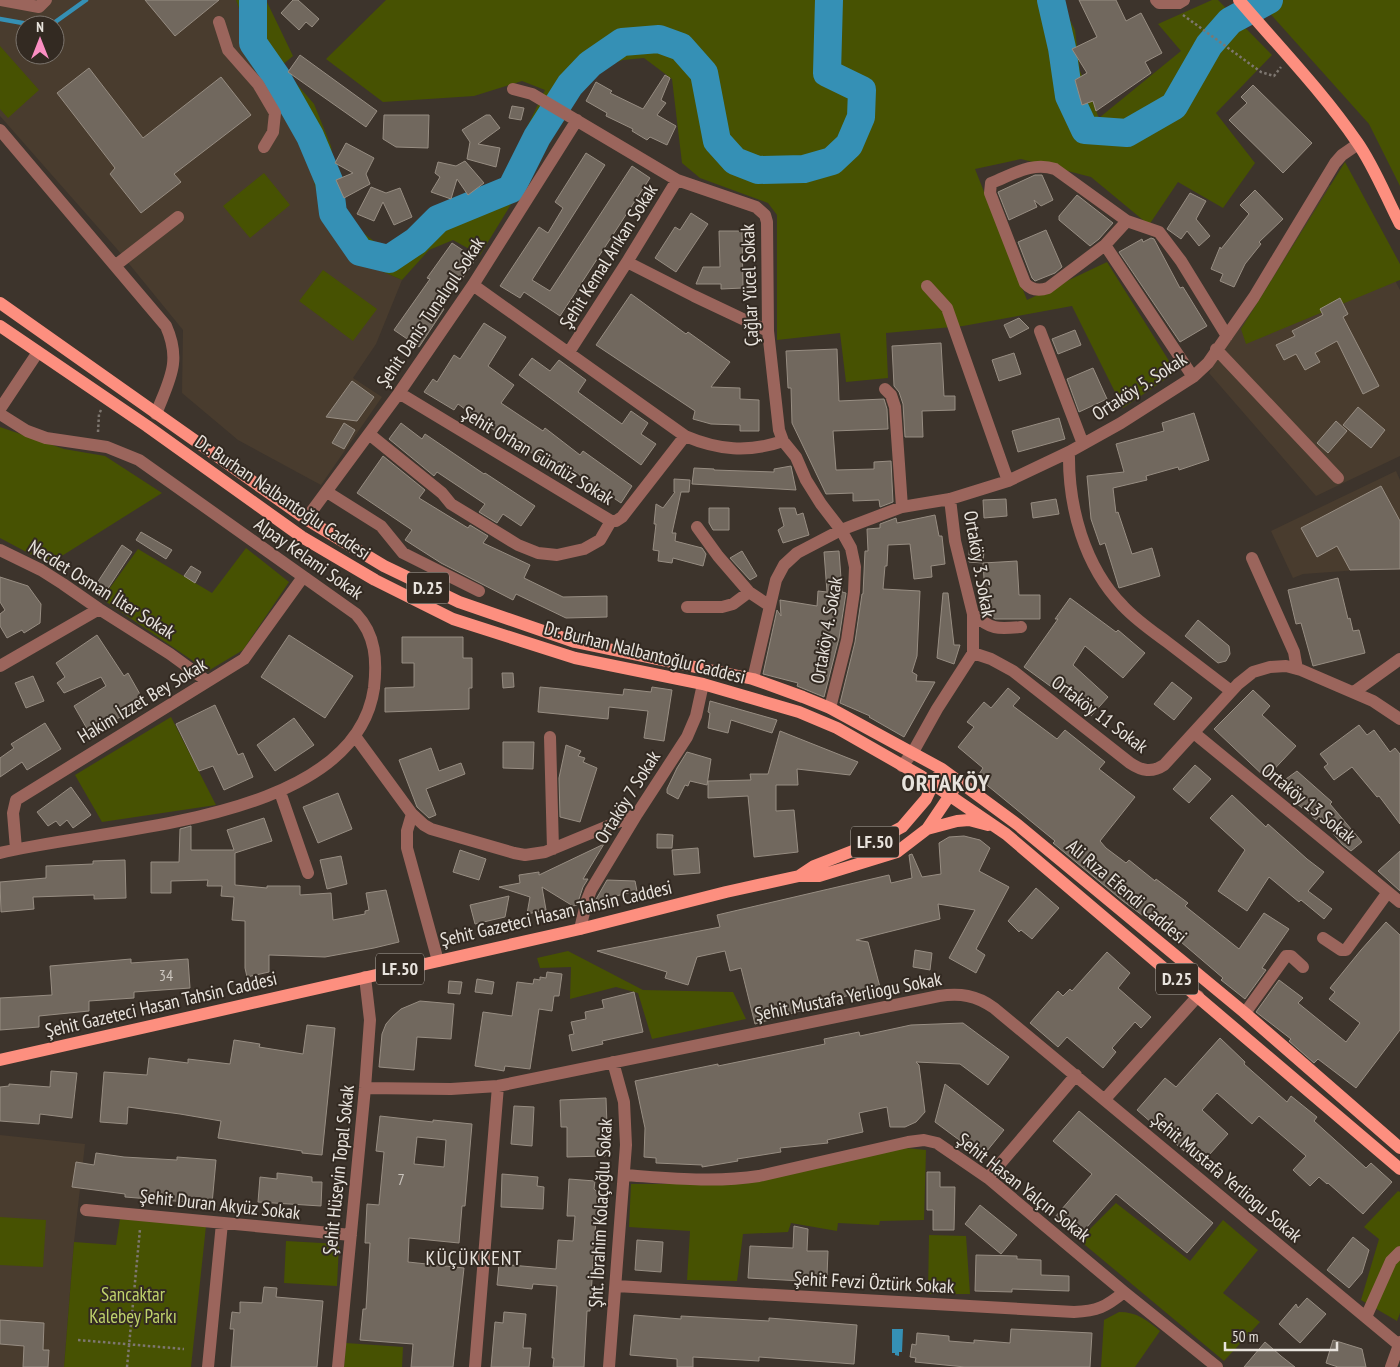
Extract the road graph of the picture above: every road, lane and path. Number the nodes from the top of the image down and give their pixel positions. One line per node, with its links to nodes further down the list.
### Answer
1 (1, 0): 2 (street)
2 (46, 0)
3 (1156, 0): 4 (street)
4 (1184, 0)
5 (1239, 0): 8 (main road)
6 (1181, 13): 8 (path)
7 (219, 22): 13 (street)
8 (1289, 58): 12 (main road)
9 (514, 89): 10 (street, Çağlar Yücel Sokak)
10 (573, 118): 14 (street, Çağlar Yücel Sokak); 21 (street, Şehit Danis Tunalıgıl Sokak)
11 (0, 130): 20 (street)
12 (1358, 144): 17 (main road); 27 (street, Ortaköy 5. Sokak)
13 (264, 147)
14 (678, 180): 19 (street, Şehit Kemal Arıkan Sokak); 25 (street, Çağlar Yücel Sokak)
15 (178, 217): 20 (street)
16 (1127, 221): 18 (street); 18 (street); 27 (street)
17 (1400, 224)
18 (1105, 245): 31 (street)
19 (627, 262): 25 (street); 30 (street, Şehit Kemal Arıkan Sokak)
20 (116, 265): 37 (street)
21 (473, 285): 30 (street); 33 (street, Şehit Danis Tunalıgıl Sokak)
22 (927, 286): 45 (street)
23 (0, 303): 37 (main road, Dr. Burhan Nalbantoğlu Caddesi / D.25)
24 (0, 326): 29 (main road, Dr. Burhan Nalbantoğlu Caddesi / D.25)
25 (768, 330): 40 (street, Çağlar Yücel Sokak)
26 (1040, 331): 41 (street)
27 (1227, 336): 28 (street, Ortaköy 5. Sokak)
28 (1216, 349): 31 (street, Ortaköy 5. Sokak); 44 (street)
29 (38, 352): 34 (main road, Dr. Burhan Nalbantoğlu Caddesi / D.25); 35 (street)
30 (569, 352): 39 (street)
31 (1193, 377): 41 (street, Ortaköy 5. Sokak)
32 (885, 388): 48 (street)
33 (399, 393): 38 (street, Şehit Danis Tunalıgıl Sokak); 50 (street, Şehit Orhan Gündüz Sokak)
34 (107, 400): 42 (path); 69 (main road, Dr. Burhan Nalbantoğlu Caddesi / D.25)
35 (0, 409)
36 (0, 414): 42 (street, Alpay Kelami Sokak)
37 (156, 414): 49 (main road, Dr. Burhan Nalbantoğlu Caddesi / D.25)
38 (369, 434): 46 (street, Şehit Danis Tunalıgıl Sokak); 50 (street)
39 (685, 436): 40 (street); 50 (street, Şehit Orhan Gündüz Sokak)
40 (783, 441): 52 (street, Çağlar Yücel Sokak)
41 (1083, 444): 43 (street, Ortaköy 5. Sokak)
42 (97, 446): 55 (street, Alpay Kelami Sokak)
43 (1069, 452): 45 (street, Ortaköy 5. Sokak); 70 (street)
44 (1338, 478)
45 (1008, 481): 47 (street, Ortaköy 5. Sokak)
46 (327, 492): 49 (street, Şehit Danis Tunalıgıl Sokak); 56 (street)
47 (950, 499): 48 (street, Ortaköy 5. Sokak); 61 (street, Ortaköy 3. Sokak)
48 (902, 507): 52 (street, Ortaköy 5. Sokak)
49 (306, 519): 67 (main road, Dr. Burhan Nalbantoğlu Caddesi / D.25)
50 (612, 521)
51 (697, 527): 57 (street)
52 (841, 530): 58 (street, Ortaköy 5. Sokak); 72 (street, Ortaköy 4. Sokak)
53 (0, 550): 60 (street, Necdet Osman İlter Sokak)
54 (1252, 558): 66 (street)
55 (303, 577): 68 (street, Hakim İzzet Bey Sokak); 75 (street, Alpay Kelami Sokak)
56 (479, 591)
57 (749, 592): 58 (street); 59 (street)
58 (770, 606): 67 (street, Ortaköy 5. Sokak)
59 (687, 608)
60 (99, 609): 65 (street); 68 (street, Necdet Osman İlter Sokak)
61 (974, 614): 62 (street); 63 (street, Ortaköy 3. Sokak)
62 (1022, 627)
63 (973, 653): 74 (street, Ortaköy 11 Sokak); 77 (street)
64 (1400, 659): 71 (street)
65 (0, 666)
66 (1297, 669): 70 (street, Ortaköy 11 Sokak); 71 (street)
67 (753, 679): 72 (main road, Dr. Burhan Nalbantoğlu Caddesi / D.25)
68 (207, 681): 88 (street, Hakim İzzet Bey Sokak)
69 (703, 684): 78 (main road, Dr. Burhan Nalbantoğlu Caddesi / D.25); 85 (street, Ortaköy 7 Sokak)
70 (1231, 691): 74 (street, Ortaköy 11 Sokak)
71 (1354, 692): 73 (street)
72 (830, 708): 77 (main road, Dr. Burhan Nalbantoğlu Caddesi / D.25)
73 (1400, 719)
74 (1194, 733): 93 (street, Ortaköy 13 Sokak)
75 (355, 736): 82 (street, Alpay Kelami Sokak); 84 (street)
76 (550, 737): 89 (street)
77 (913, 752): 78 (street); 79 (main road, Ali Rıza Efendi Caddesi / D.25)
78 (902, 766): 81 (main road, Dr. Burhan Nalbantoğlu Caddesi / D.25)
79 (942, 769): 80 (main road, Ali Rıza Efendi Caddesi / D.25); 81 (main road, Şehit Gazeteci Hasan Tahsin Caddesi / LF.50)
80 (960, 781): 83 (main road, Şehit Gazeteci Hasan Tahsin Caddesi / LF.50); 101 (main road, Ali Rıza Efendi Caddesi / D.25)
81 (932, 783): 83 (main road, Ali Rıza Efendi Caddesi / D.25); 92 (main road, Şehit Gazeteci Hasan Tahsin Caddesi / LF.50)
82 (280, 792): 88 (street, Alpay Kelami Sokak); 91 (street)
83 (950, 795): 86 (main road, Ali Rıza Efendi Caddesi / D.25); 87 (main road, Şehit Gazeteci Hasan Tahsin Caddesi / LF.50)
84 (412, 814): 89 (street); 97 (street)
85 (637, 814): 89 (street); 95 (street, Ortaköy 7 Sokak)
86 (996, 827): 87 (main road); 100 (main road, Ali Rıza Efendi Caddesi / D.25)
87 (927, 829): 92 (main road, Şehit Gazeteci Hasan Tahsin Caddesi / LF.50)
88 (16, 849): 90 (street, Alpay Kelami Sokak)
89 (553, 849)
90 (0, 852)
91 (308, 873)
92 (799, 876): 95 (main road, Şehit Gazeteci Hasan Tahsin Caddesi / LF.50)
93 (1388, 892): 94 (street, Ortaköy 13 Sokak); 96 (street)
94 (1400, 902)
95 (580, 928): 97 (main road, Şehit Gazeteci Hasan Tahsin Caddesi / LF.50)
96 (1322, 938)
97 (438, 961): 99 (main road, Şehit Gazeteci Hasan Tahsin Caddesi / LF.50)
98 (1303, 967): 101 (street)
99 (365, 977): 102 (main road, Şehit Gazeteci Hasan Tahsin Caddesi / LF.50); 106 (street, Şehit Hüseyin Topal Sokak)
100 (1198, 996): 107 (street); 109 (main road, Ali Rıza Efendi Caddesi / D.25)
101 (1245, 1013): 108 (main road, Ali Rıza Efendi Caddesi / D.25)
102 (0, 1060)
103 (613, 1062): 104 (street, Şehit Mustafa Yerliogu Sokak); 105 (street, Şehit Mustafa Yerliogu Sokak); 110 (street, Şht. İbrahim Kolaçoğlu Sokak)
104 (1076, 1075): 107 (street, Şehit Mustafa Yerliogu Sokak); 111 (street)
105 (498, 1086): 106 (street, Şehit Mustafa Yerliogu Sokak); 127 (street)
106 (365, 1088): 115 (street, Şehit Hüseyin Topal Sokak)
107 (1105, 1100): 119 (street, Şehit Mustafa Yerliogu Sokak)
108 (1400, 1148)
109 (1400, 1168)
110 (624, 1175): 111 (street, Şehit Hasan Yalçın Sokak); 117 (street, Şht. İbrahim Kolaçoğlu Sokak)
111 (988, 1178): 118 (street, Şehit Hasan Yalçın Sokak)
112 (86, 1210): 113 (street, Şehit Duran Akyüz Sokak)
113 (142, 1215): 114 (street, Şehit Duran Akyüz Sokak); 122 (path)
114 (222, 1223): 115 (street, Şehit Duran Akyüz Sokak); 125 (street)
115 (351, 1235): 126 (street, Şehit Hüseyin Topal Sokak)
116 (1400, 1252): 119 (street)
117 (616, 1286): 118 (street, Şehit Fevzi Öztürk Sokak); 128 (street, Şht. İbrahim Kolaçoğlu Sokak)
118 (1124, 1292): 129 (street, Şehit Hasan Yalçın Sokak)
119 (1366, 1317): 121 (street, Şehit Mustafa Yerliogu Sokak)
120 (78, 1340): 122 (path)
121 (1399, 1343): 130 (street)
122 (130, 1345): 123 (path); 124 (path)
123 (184, 1349)
124 (127, 1367)
125 (208, 1367)
126 (338, 1367)
127 (475, 1367)
128 (609, 1367)
129 (1217, 1367)
130 (1391, 1367)

